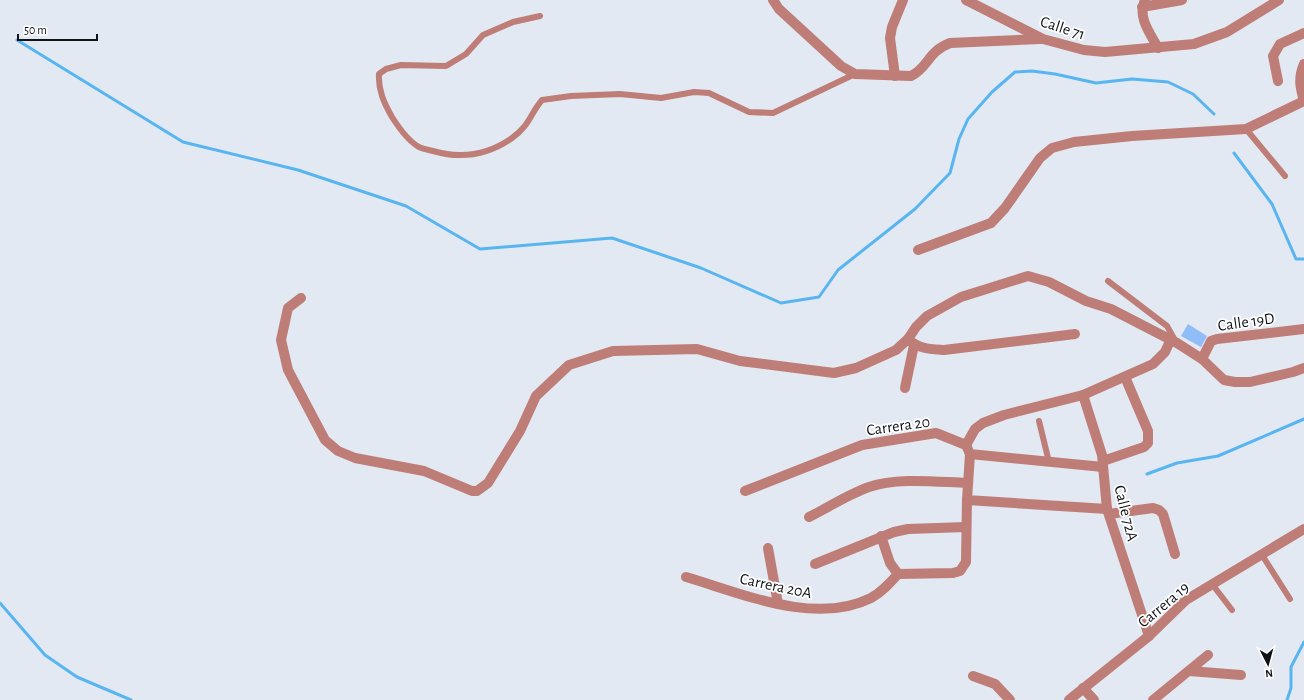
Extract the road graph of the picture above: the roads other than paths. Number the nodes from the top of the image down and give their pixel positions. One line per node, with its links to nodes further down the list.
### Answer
1 (772, 0): 13 (street)
2 (903, 0): 14 (street)
3 (966, 0): 6 (street, Calle 71)
4 (1182, 0): 7 (street)
5 (1279, 0): 11 (street)
6 (986, 4): 10 (street, Calle 71)
7 (1143, 4): 11 (street)
8 (540, 16): 13 (lane)
9 (1304, 34): 15 (street)
10 (1043, 39): 11 (street, Calle 71); 14 (street)
11 (1158, 48)
12 (1304, 64): 16 (street)
13 (855, 74): 14 (street)
14 (895, 76)
15 (1278, 81)
16 (1304, 101): 17 (street)
17 (1246, 129): 18 (lane); 19 (street)
18 (1285, 176)
19 (918, 250)
20 (1108, 281): 25 (lane)
21 (301, 298): 24 (street)
22 (1304, 329): 26 (street, Calle 19D)
23 (1074, 334): 24 (street)
24 (911, 342): 25 (street); 29 (street)
25 (1174, 342): 26 (street); 28 (street)
26 (1202, 359): 27 (street)
27 (1304, 368)
28 (1125, 377): 30 (street); 34 (street)
29 (905, 388)
30 (1083, 395): 32 (street); 34 (street, Calle 72A)
31 (1039, 421): 33 (lane)
32 (968, 449): 33 (street, Carrera 20); 35 (street); 36 (street, Carrera 20)
33 (1049, 462): 34 (street, Carrera 20)
34 (1103, 464): 38 (street, Calle 72A)
35 (967, 483): 37 (street); 39 (street)
36 (745, 491)
37 (967, 500): 38 (street); 40 (street)
38 (1108, 511): 44 (street); 53 (street, Calle 72A)
39 (809, 516)
40 (966, 527): 42 (street); 47 (street)
41 (1304, 530): 45 (street, Carrera 19)
42 (881, 536): 46 (street); 47 (street)
43 (768, 548): 51 (street)
44 (1175, 554)
45 (1262, 555): 49 (street, Carrera 19); 50 (lane)
46 (815, 564)
47 (898, 574): 51 (street, Carrera 20A)
48 (686, 577): 51 (street, Carrera 20A)
49 (1212, 584): 52 (lane); 53 (street, Carrera 19)
50 (1290, 599)
51 (778, 604)
52 (1232, 610)
53 (1149, 636): 58 (street, Carrera 19)
54 (1208, 655): 55 (street)
55 (1189, 671): 56 (street); 62 (street)
56 (1241, 675)
57 (973, 676): 59 (street)
58 (1083, 688): 60 (street, Carrera 19); 61 (street)
59 (1010, 700)
60 (1069, 700)
61 (1094, 700)
62 (1153, 700)

